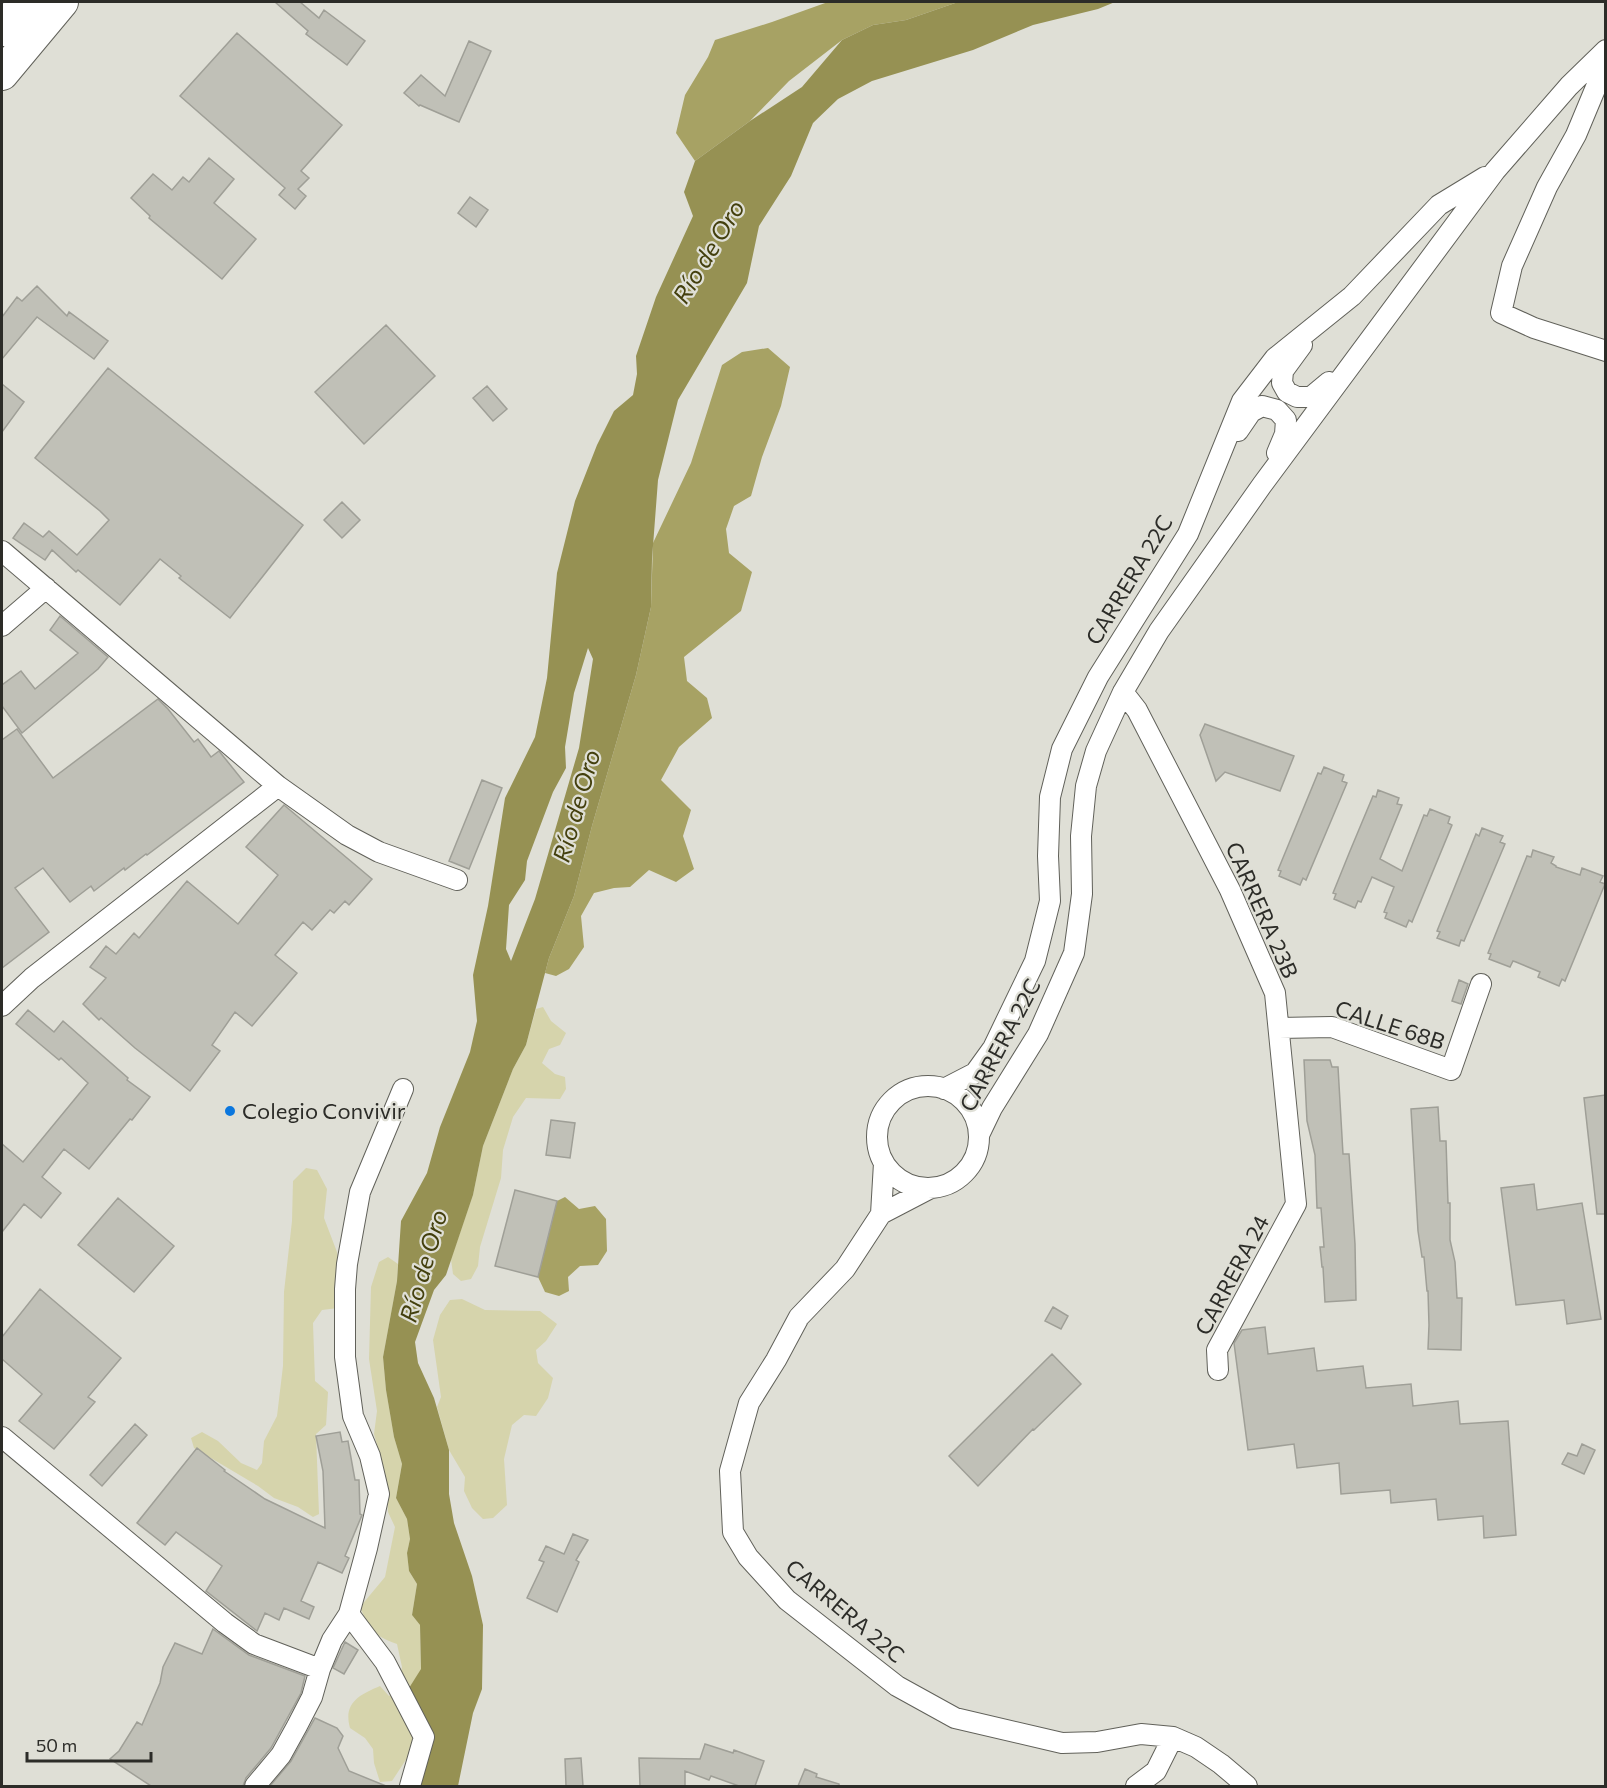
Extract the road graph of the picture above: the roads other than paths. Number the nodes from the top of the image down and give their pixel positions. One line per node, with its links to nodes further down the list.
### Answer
1 (25, 2): 3 (highway)
2 (62, 2): 6 (highway)
3 (2, 30)
4 (1605, 50): 7 (street, CARRERA 22C)
5 (1605, 63): 9 (street)
6 (2, 74)
7 (1495, 171): 8 (street, CARRERA 22C); 10 (street, CARRERA 22C)
8 (1318, 324): 10 (street); 11 (street, CARRERA 22C)
9 (1605, 351)
10 (1352, 362): 12 (street, CARRERA 22C)
11 (1217, 464): 12 (street); 23 (street, CARRERA 22C)
12 (1262, 485): 16 (street, CARRERA 22C)
13 (2, 551): 14 (street)
14 (46, 588): 15 (street); 17 (street)
15 (2, 626)
16 (1124, 693): 21 (street, CARRERA 23B); 24 (street, CARRERA 22C)
17 (278, 786): 18 (street); 20 (street)
18 (457, 880)
19 (1481, 984): 21 (street, CALLE 68B)
20 (2, 1006)
21 (1279, 1028): 27 (street, CARRERA 23B)
22 (403, 1089): 31 (street)
23 (944, 1089): 24 (street); 25 (street)
24 (979, 1134): 26 (street)
25 (884, 1163): 26 (street); 28 (street, CARRERA 22C)
26 (929, 1189): 28 (street, CARRERA 22C)
27 (1296, 1204): 29 (street, CARRERA 24)
28 (881, 1214): 33 (street, CARRERA 22C)
29 (1218, 1370)
30 (2, 1437): 32 (street)
31 (348, 1614): 32 (street); 35 (street)
32 (320, 1669): 34 (street)
33 (1173, 1737): 36 (street); 37 (street, CARRERA 22C)
34 (255, 1786)
35 (410, 1786)
36 (1136, 1786)
37 (1247, 1786)

